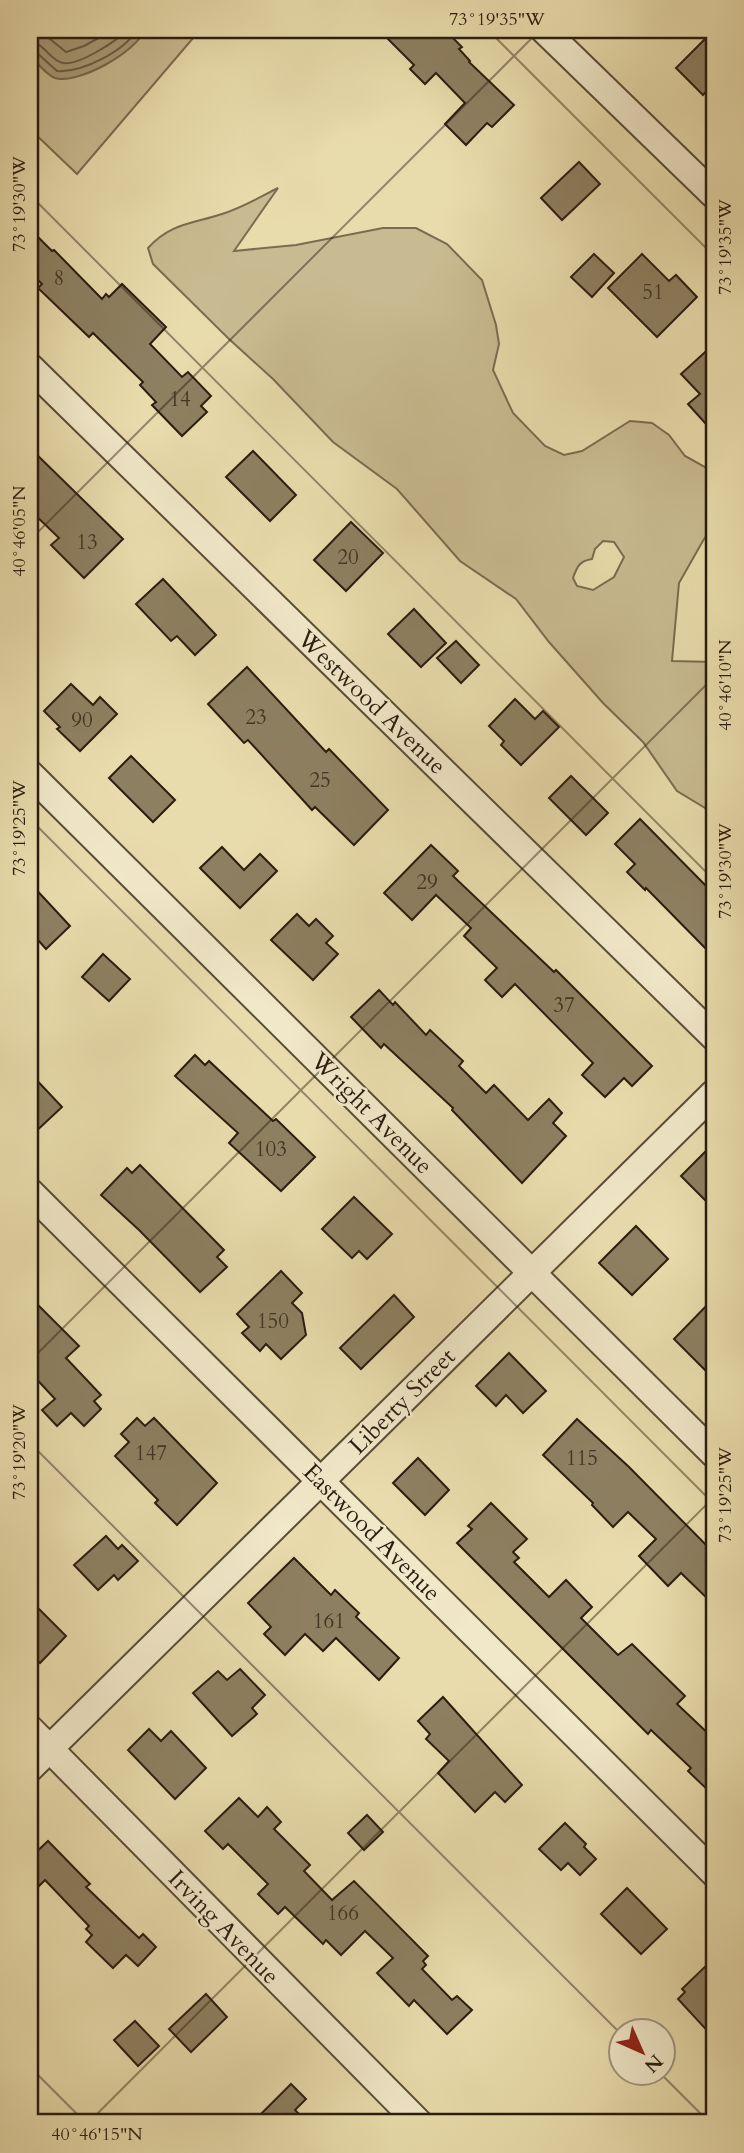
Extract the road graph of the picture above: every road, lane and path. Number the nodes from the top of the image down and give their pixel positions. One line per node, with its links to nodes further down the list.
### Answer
1 (544, 30): 2 (street)
2 (712, 188)
3 (30, 367): 5 (street, Westwood Avenue)
4 (30, 774): 8 (street, Wright Avenue)
5 (714, 1037)
6 (714, 1093): 8 (street, Liberty Street)
7 (30, 1192): 10 (street, Eastwood Avenue)
8 (532, 1271): 9 (street, Wright Avenue); 10 (street, Liberty Street)
9 (714, 1454)
10 (321, 1481): 12 (street, Liberty Street); 14 (street, Eastwood Avenue)
11 (30, 1729): 12 (street, Irving Avenue)
12 (49, 1749): 13 (street, Liberty Street); 15 (street, Irving Avenue)
13 (30, 1768)
14 (714, 1873)
15 (419, 2123)

